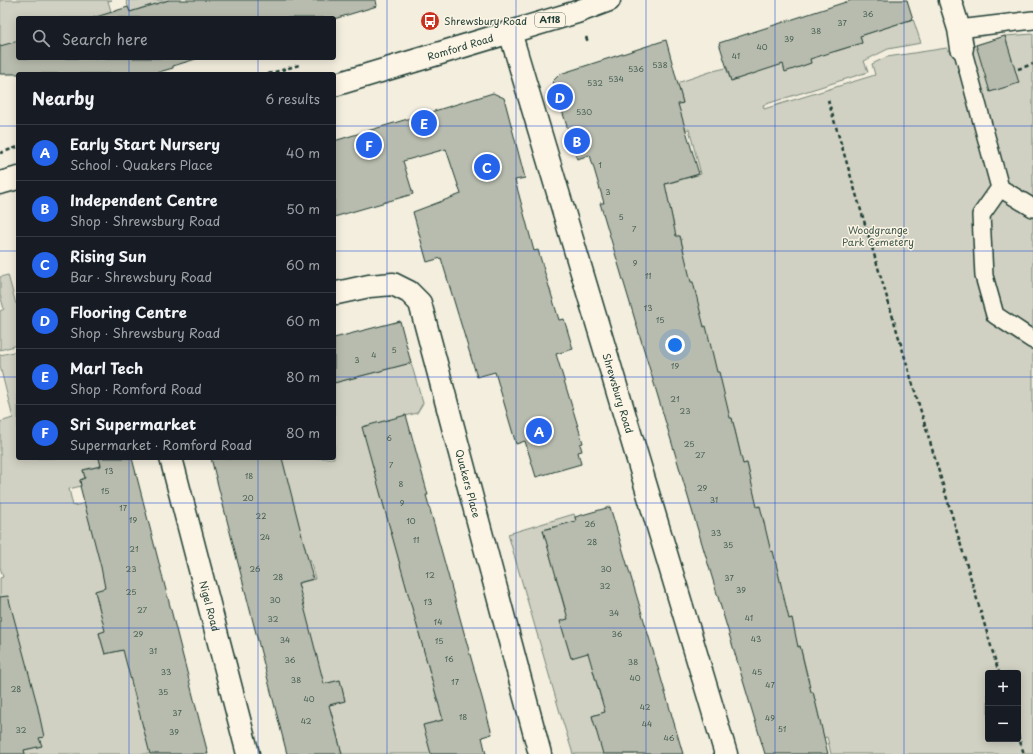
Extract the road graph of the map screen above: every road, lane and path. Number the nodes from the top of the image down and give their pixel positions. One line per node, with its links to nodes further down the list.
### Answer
1 (609, 0): 4 (street, Romford Road / A118)
2 (950, 0): 5 (street)
3 (1033, 20): 5 (lane)
4 (510, 32): 10 (street, Romford Road / A118); 25 (street, Shrewsbury Road)
5 (961, 39): 16 (lane)
6 (1033, 64): 8 (path)
7 (299, 65): 9 (path)
8 (1018, 69)
9 (275, 72)
10 (336, 84)
11 (828, 100): 21 (path)
12 (16, 148): 13 (path)
13 (0, 152)
14 (16, 179): 15 (street)
15 (0, 183)
16 (1000, 188): 17 (lane); 19 (lane)
17 (1033, 208)
18 (336, 293): 24 (street, Quakers Place)
19 (1033, 340)
20 (172, 460): 23 (street, Nigel Road)
21 (998, 670)
22 (1020, 742): 26 (path)
23 (248, 754)
24 (540, 754)
25 (726, 754)
26 (1024, 754)

